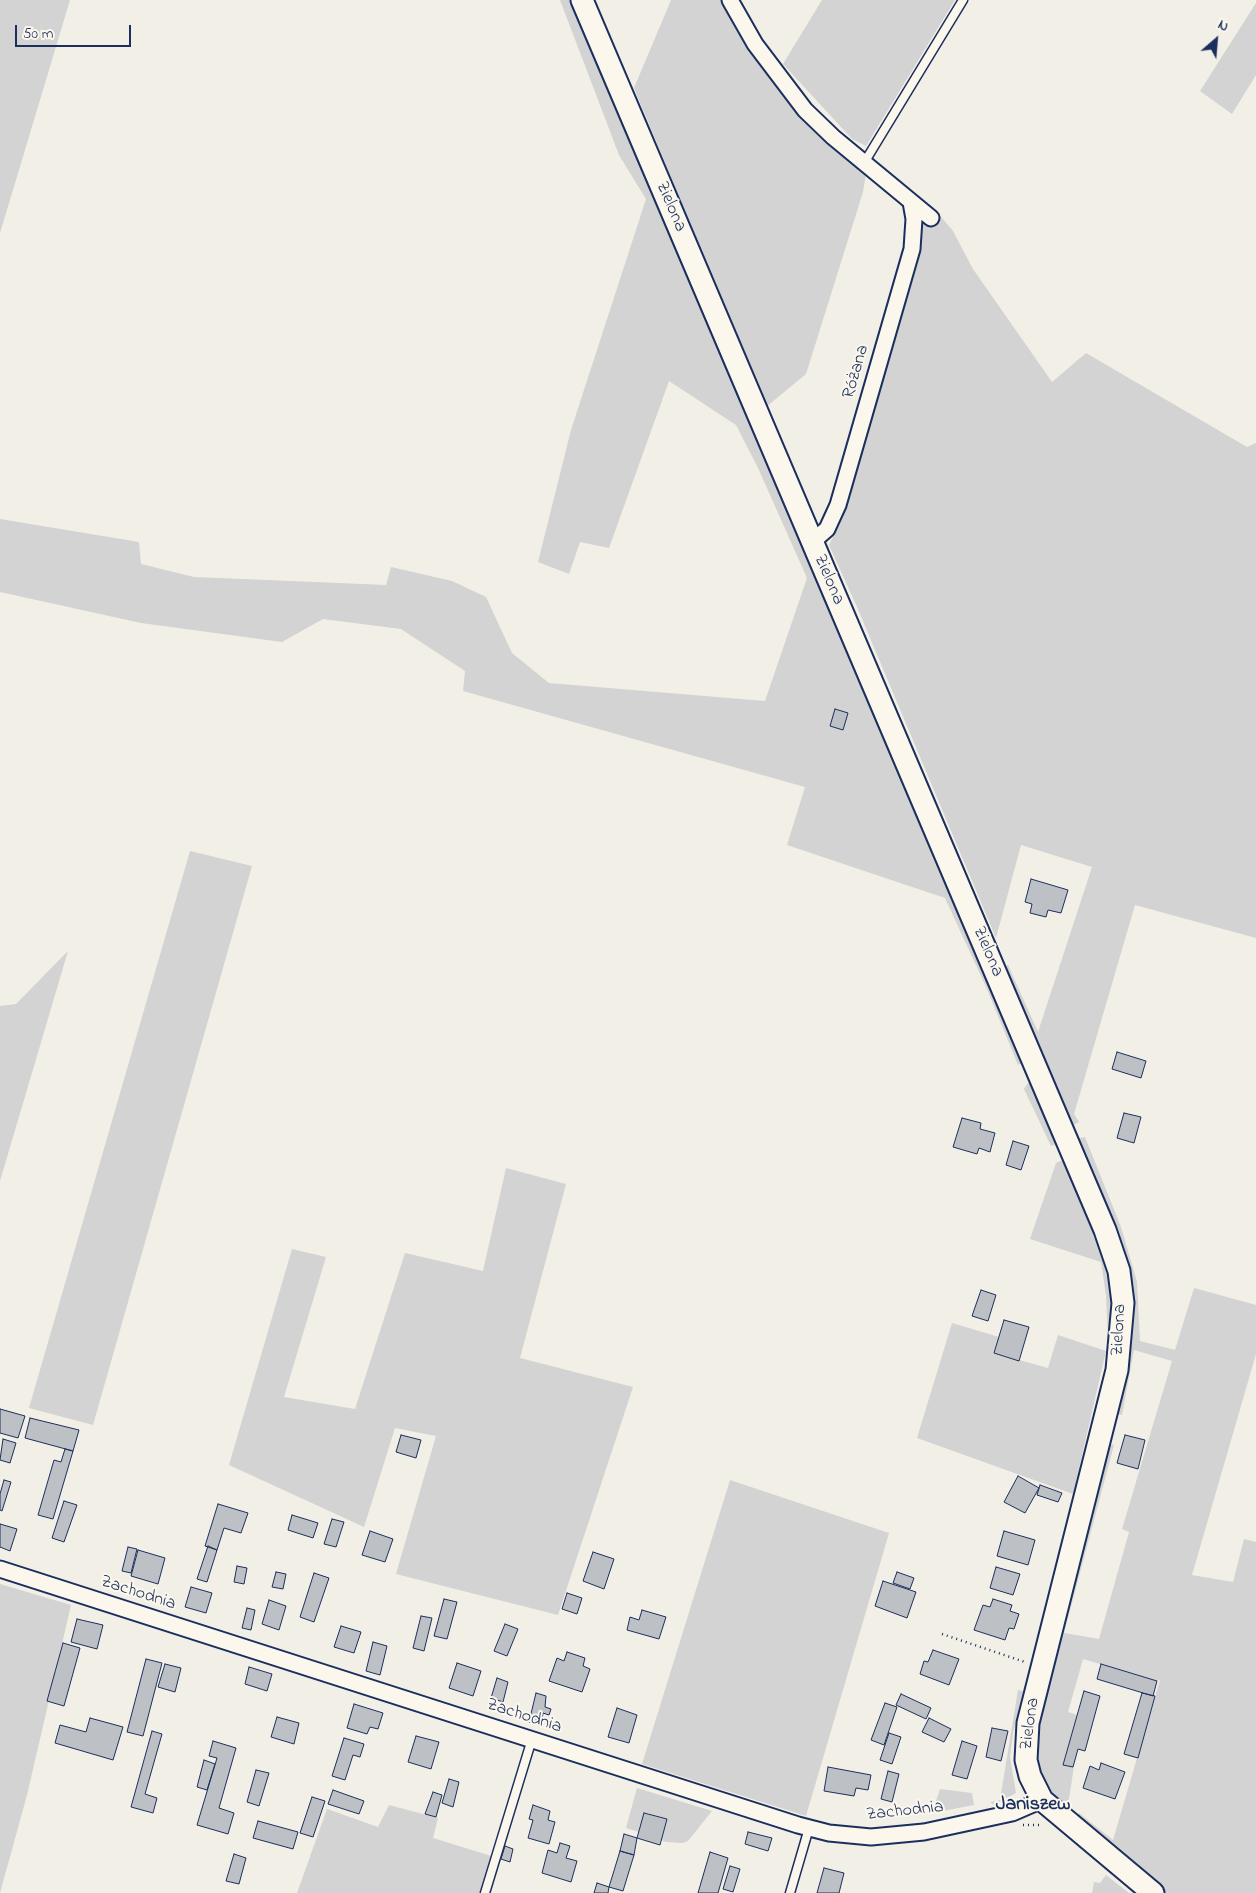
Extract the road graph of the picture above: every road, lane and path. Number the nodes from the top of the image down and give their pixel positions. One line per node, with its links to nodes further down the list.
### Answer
1 (582, 0): 7 (street, Zielona)
2 (730, 0): 4 (street)
3 (963, 0): 4 (lane)
4 (864, 163): 5 (street)
5 (912, 202): 6 (street); 7 (street, Różana)
6 (930, 218)
7 (812, 542): 10 (street, Zielona)
8 (0, 1570): 11 (street, Zachodnia)
9 (942, 1634): 10 (path)
10 (1042, 1668): 12 (street, Zielona)
11 (532, 1739): 13 (street, Zachodnia); 14 (lane)
12 (1042, 1800): 13 (street, Zachodnia); 16 (street, Zielona)
13 (810, 1828): 15 (lane)
14 (485, 1893)
15 (790, 1893)
16 (1153, 1893)

